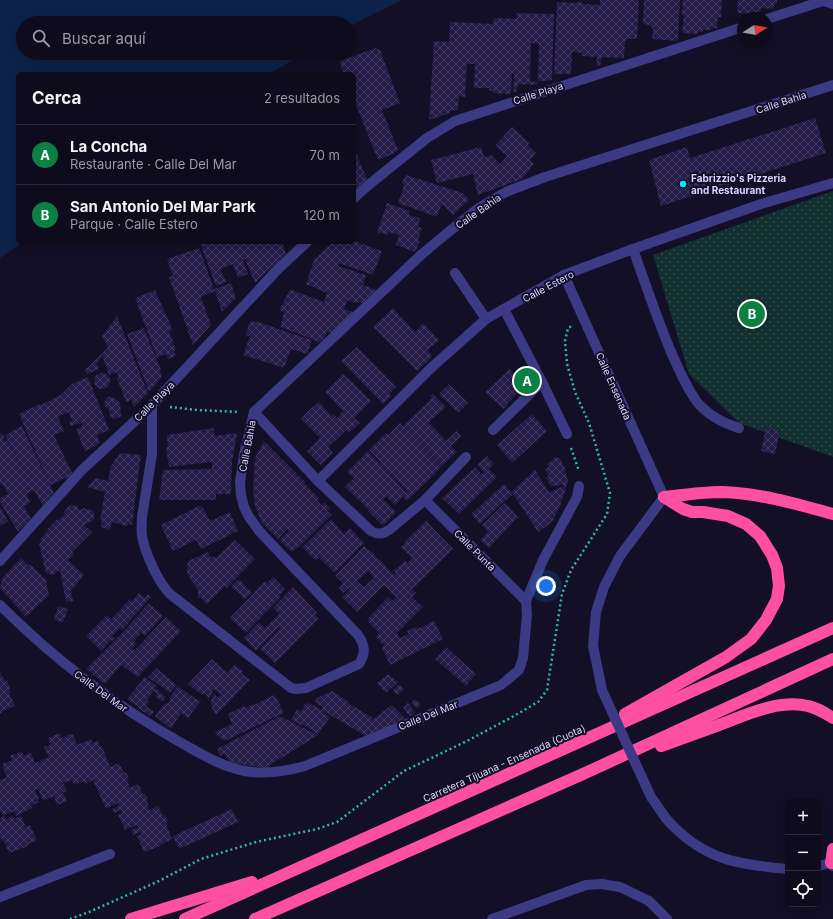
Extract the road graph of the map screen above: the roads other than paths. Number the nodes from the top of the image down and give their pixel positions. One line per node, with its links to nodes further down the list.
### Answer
1 (833, 4): 2 (street)
2 (773, 17)
3 (737, 29): 6 (street, Calle Playa)
4 (833, 85): 15 (street, Calle Bahia)
5 (833, 183): 8 (street, Calle Estero)
6 (356, 196)
7 (305, 244): 14 (street, Calle Playa)
8 (633, 249): 10 (street, Calle Estero); 16 (street)
9 (455, 273): 12 (street)
10 (564, 276): 11 (street, Calle Estero); 22 (street, Calle Ensenada)
11 (504, 310): 12 (street, Calle Estero); 13 (street)
12 (486, 319): 20 (street, Calle Estero)
13 (542, 382): 17 (street); 18 (street)
14 (152, 404): 15 (street, Calle Bahia); 25 (street, Calle Playa)
15 (254, 412): 20 (street)
16 (739, 428)
17 (493, 430)
18 (567, 434)
19 (466, 457): 23 (street)
20 (318, 481): 23 (street)
21 (579, 486): 26 (street, Calle Del Mar)
22 (664, 497): 24 (highway); 31 (highway); 38 (street, bridge)
23 (425, 500): 26 (street, Calle Punta)
24 (833, 514)
25 (0, 561)
26 (526, 601): 27 (street, Calle Del Mar)
27 (0, 605)
28 (833, 628): 31 (highway, Carretera Tijuana - Ensenada (Cuota))
29 (833, 659): 32 (highway)
30 (833, 718): 32 (highway)
31 (567, 748): 37 (highway, Carretera Tijuana - Ensenada (Cuota))
32 (583, 774): 42 (highway)
33 (833, 849): 35 (highway)
34 (110, 854): 39 (street)
35 (832, 864): 36 (street)
36 (821, 866)
37 (301, 867): 40 (highway); 41 (highway, Carretera Tijuana - Ensenada (Cuota))
38 (785, 869)
39 (0, 897)
40 (131, 919)
41 (185, 919)
42 (255, 919)
43 (492, 919): 44 (street)
44 (667, 919)

